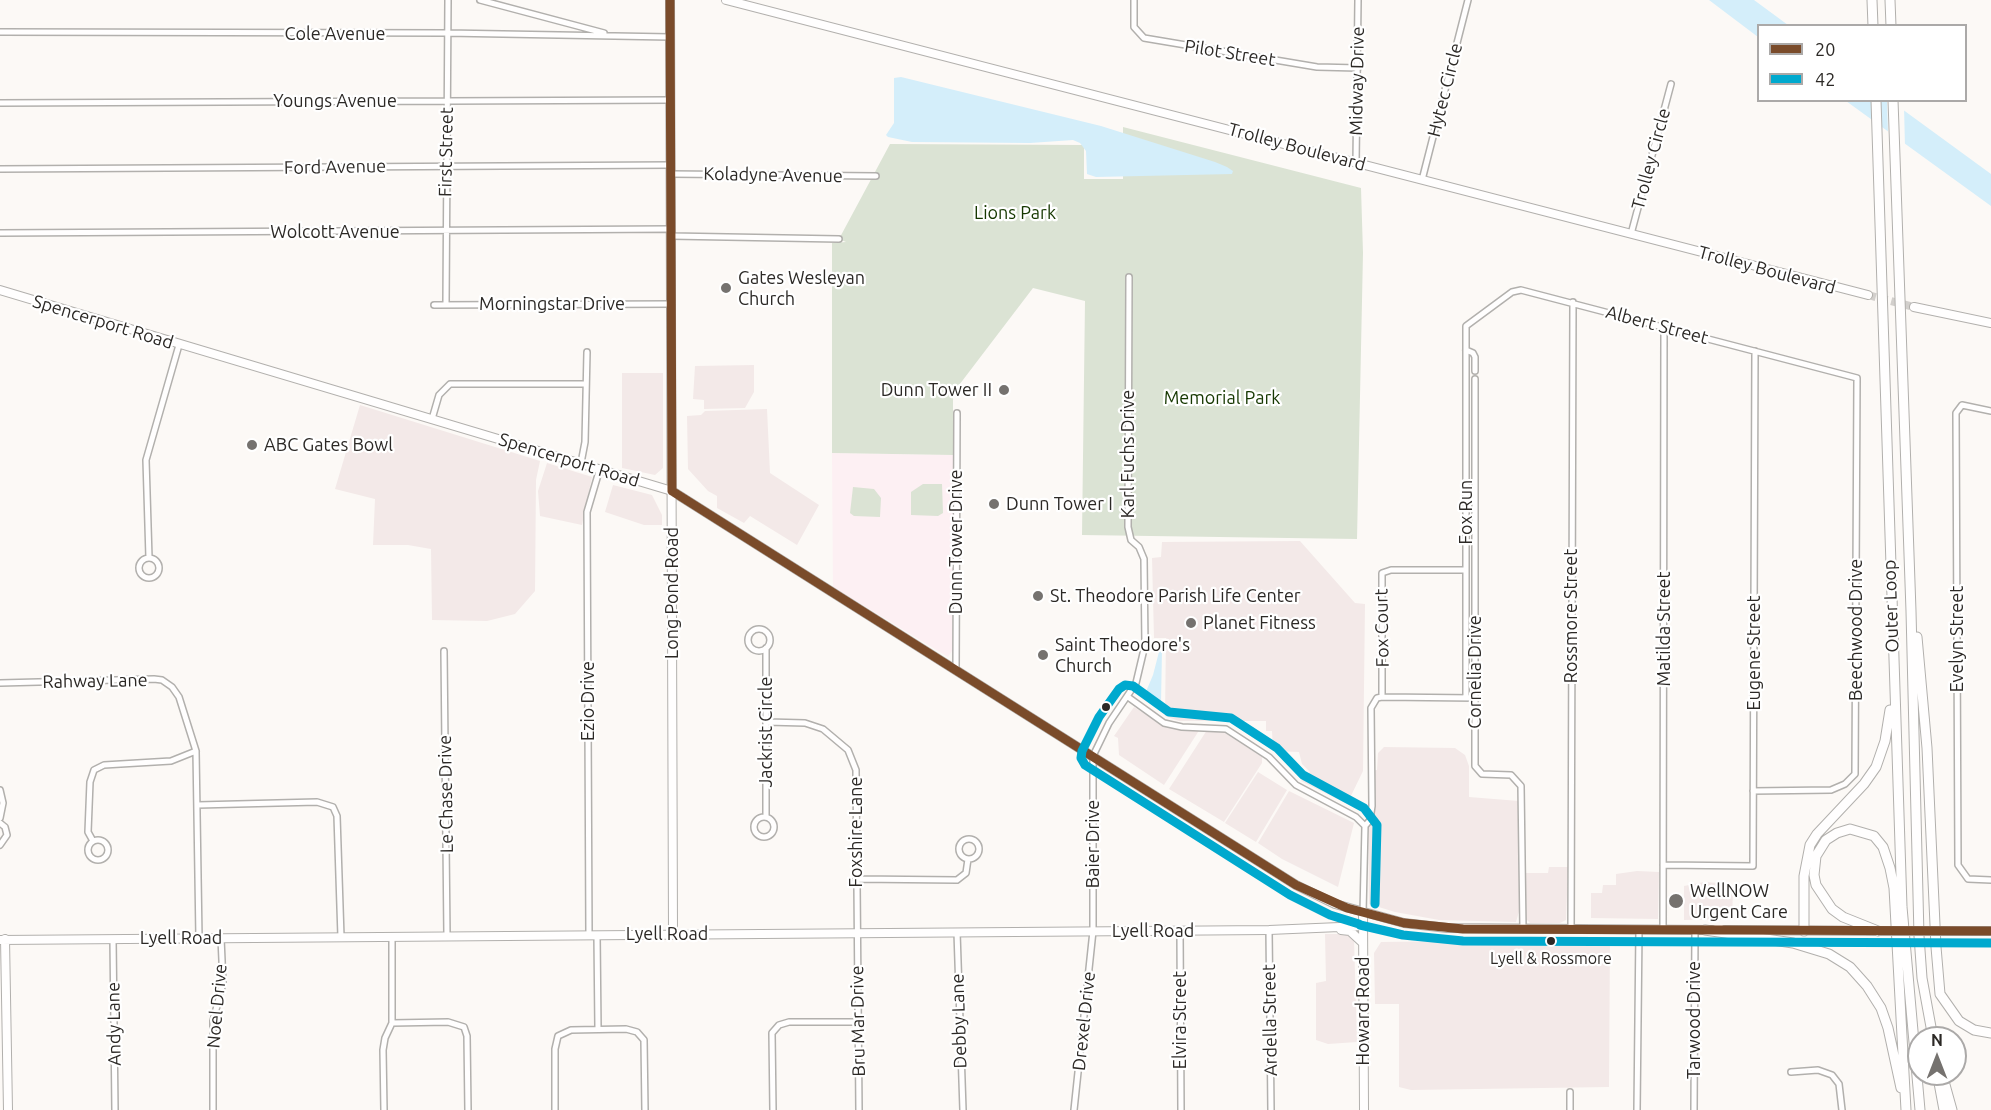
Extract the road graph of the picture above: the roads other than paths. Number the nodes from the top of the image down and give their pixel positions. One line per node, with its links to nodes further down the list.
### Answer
1 (448, 0): 14 (street, First Street)
2 (480, 0): 15 (street)
3 (670, 0): 16 (street, Long Pond Road)
4 (726, 0): 10 (street, Trolley Boulevard)
5 (1134, 0): 17 (street, Pilot Street)
6 (1358, 0): 17 (street, Midway Drive)
7 (1468, 0): 29 (street, Hytec Circle)
8 (1872, 0): 11 (highway)
9 (1890, 0): 12 (highway)
10 (759, 4): 24 (street, Trolley Boulevard)
11 (1873, 21)
12 (1891, 24)
13 (0, 32): 14 (street, Cole Avenue)
14 (447, 33): 15 (street, Cole Avenue); 19 (street, First Street)
15 (614, 36): 16 (street, Cole Avenue)
16 (670, 38): 20 (street, Long Pond Road)
17 (1358, 69): 24 (street, Midway Drive)
18 (1671, 84): 33 (street, Trolley Circle)
19 (447, 100): 20 (street, Youngs Avenue); 23 (street, Youngs Avenue); 25 (street, First Street)
20 (671, 100): 27 (street, Long Pond Road)
21 (1876, 102): 63 (highway, Outer Loop)
22 (1893, 102): 62 (highway, Outer Loop)
23 (0, 103)
24 (1356, 163): 29 (street, Trolley Boulevard)
25 (446, 165): 26 (street, Ford Avenue); 27 (street, Ford Avenue); 30 (street, First Street)
26 (0, 169)
27 (671, 170): 28 (street, Koladyne Avenue); 32 (street, Long Pond Road)
28 (876, 176)
29 (1422, 180): 33 (street, Trolley Boulevard)
30 (446, 231): 31 (street, Wolcott Avenue); 32 (street, Wolcott Avenue); 39 (street, First Street)
31 (0, 232)
32 (671, 232): 34 (street, Wolcott Avenue); 40 (street, Long Pond Road)
33 (1632, 234): 37 (street, Trolley Boulevard)
34 (839, 239)
35 (1129, 277): 68 (street, Karl Fuchs Drive)
36 (0, 290): 46 (main road, Spencerport Road)
37 (1868, 295)
38 (1573, 302): 44 (street, Albert Street); 45 (street, Albert Street); 96 (street, Rossmore Street)
39 (446, 304): 40 (street, Morningstar Drive); 41 (street, Morningstar Drive)
40 (671, 304): 59 (street, Long Pond Road)
41 (434, 305)
42 (1914, 307): 43 (street)
43 (1991, 323)
44 (1466, 326): 47 (street, Fox Run)
45 (1664, 327): 48 (street, Albert Street); 85 (street, Matilda Street)
46 (179, 345): 56 (main road, Spencerport Road); 60 (street)
47 (1466, 350): 50 (street); 61 (street, Fox Run)
48 (1755, 351): 51 (street, Albert Street); 76 (street, Eugene Street)
49 (587, 352): 53 (street)
50 (1475, 371)
51 (1857, 378): 76 (street, Beechwood Drive)
52 (1476, 379): 71 (street, Cornelia Drive)
53 (585, 384): 56 (street); 57 (street)
54 (1991, 411): 88 (street, Evelyn Street)
55 (957, 413): 66 (street, Dunn Tower Drive)
56 (432, 419): 57 (main road, Spencerport Road)
57 (580, 463): 58 (main road, Spencerport Road)
58 (600, 468): 59 (main road, Spencerport Road); 107 (street, Ezio Drive)
59 (672, 492): 66 (main road, Spencerport Road); 106 (street, Long Pond Road)
60 (149, 558)
61 (1466, 570): 69 (street, Fox Court); 70 (street, Fox Run)
62 (1911, 611): 118 (highway, Outer Loop); 120 (highway)
63 (1891, 635): 86 (highway, Outer Loop); 101 (highway)
64 (766, 648): 64 (street, Jackrist Circle); 72 (street, Jackrist Circle)
65 (444, 651): 108 (street, Le Chase Drive)
66 (956, 670): 74 (main road, Spencerport Road)
67 (0, 683): 73 (street, Rahway Lane)
68 (1128, 697): 74 (street, Karl Fuchs Drive); 81 (street)
69 (1382, 697): 70 (street); 81 (street)
70 (1466, 698): 71 (street)
71 (1475, 698): 93 (street, Cornelia Drive)
72 (767, 722): 78 (street, Jackrist Circle); 87 (street, Foxshire Lane)
73 (196, 752): 77 (street, Rahway Lane); 82 (street)
74 (1093, 756): 90 (main road, Spencerport Road); 100 (street, Baier Drive)
75 (0, 790): 79 (street)
76 (1754, 791): 85 (street, Eugene Street)
77 (198, 805): 109 (street); 111 (street, Rahway Lane)
78 (765, 817)
79 (0, 818)
80 (0, 823): 83 (street)
81 (1365, 826): 90 (street)
82 (93, 841)
83 (0, 845)
84 (968, 859): 87 (street)
85 (1664, 865): 98 (street, Matilda Street)
86 (1901, 873): 89 (highway); 144 (highway, Outer Loop)
87 (856, 879): 105 (street, Foxshire Lane)
88 (1991, 879)
89 (1894, 888): 102 (highway); 143 (highway)
90 (1363, 913): 91 (street, Howard Road); 93 (main road, Spencerport Road)
91 (1363, 926): 92 (street, Lyell Road); 115 (street, Howard Road)
92 (1334, 928): 95 (street, Lyell Road); 115 (street, Lyell Road)
93 (1523, 929): 96 (main road, Spencerport Road)
94 (1180, 930): 95 (street, Lyell Road); 100 (street, Lyell Road); 136 (street, Elvira Street)
95 (1269, 930): 137 (street, Ardella Street)
96 (1570, 930): 97 (main road, Spencerport Road)
97 (1639, 930): 98 (main road, Spencerport Road); 140 (street)
98 (1663, 930): 99 (main road, Spencerport Road)
99 (1700, 930): 101 (main road, Spencerport Road); 141 (street, Tarwood Drive); 143 (highway)
100 (1093, 931): 104 (street, Lyell Road); 135 (street, Drexel Drive)
101 (1804, 931): 102 (main road, Spencerport Road)
102 (1878, 931): 103 (main road, Spencerport Road, bridge)
103 (1991, 931)
104 (957, 932): 105 (street, Lyell Road); 134 (street, Debby Lane)
105 (856, 933): 106 (street, Lyell Road); 116 (street, Bru Mar Drive)
106 (673, 934): 107 (street, Lyell Road)
107 (593, 935): 108 (street, Lyell Road); 119 (street, Ezio Drive)
108 (447, 936): 110 (street, Lyell Road)
109 (340, 937): 110 (street, Lyell Road); 112 (street, Lyell Road)
110 (392, 937): 117 (street)
111 (199, 938): 112 (street, Lyell Road); 113 (street, Lyell Road)
112 (221, 938): 127 (street, Noel Drive)
113 (113, 939): 114 (street, Lyell Road); 126 (street, Andy Lane)
114 (3, 940): 125 (street)
115 (1363, 943): 138 (street, Howard Road)
116 (858, 1022): 132 (street); 133 (street, Bru Mar Drive)
117 (392, 1023): 128 (street); 129 (street)
118 (1929, 1026)
119 (598, 1029): 130 (street); 131 (street)
120 (1991, 1033)
121 (1791, 1072): 142 (street)
122 (1940, 1086): 145 (highway)
123 (1945, 1086): 146 (highway)
124 (1570, 1092): 139 (street)
125 (8, 1110)
126 (115, 1110)
127 (213, 1110)
128 (384, 1110)
129 (468, 1110)
130 (555, 1110)
131 (645, 1110)
132 (773, 1110)
133 (859, 1110)
134 (963, 1110)
135 (1074, 1110)
136 (1181, 1110)
137 (1270, 1110)
138 (1364, 1110)
139 (1570, 1110)
140 (1637, 1110)
141 (1694, 1110)
142 (1842, 1110)
143 (1906, 1110)
144 (1920, 1110)
145 (1944, 1110)
146 (1952, 1110)

